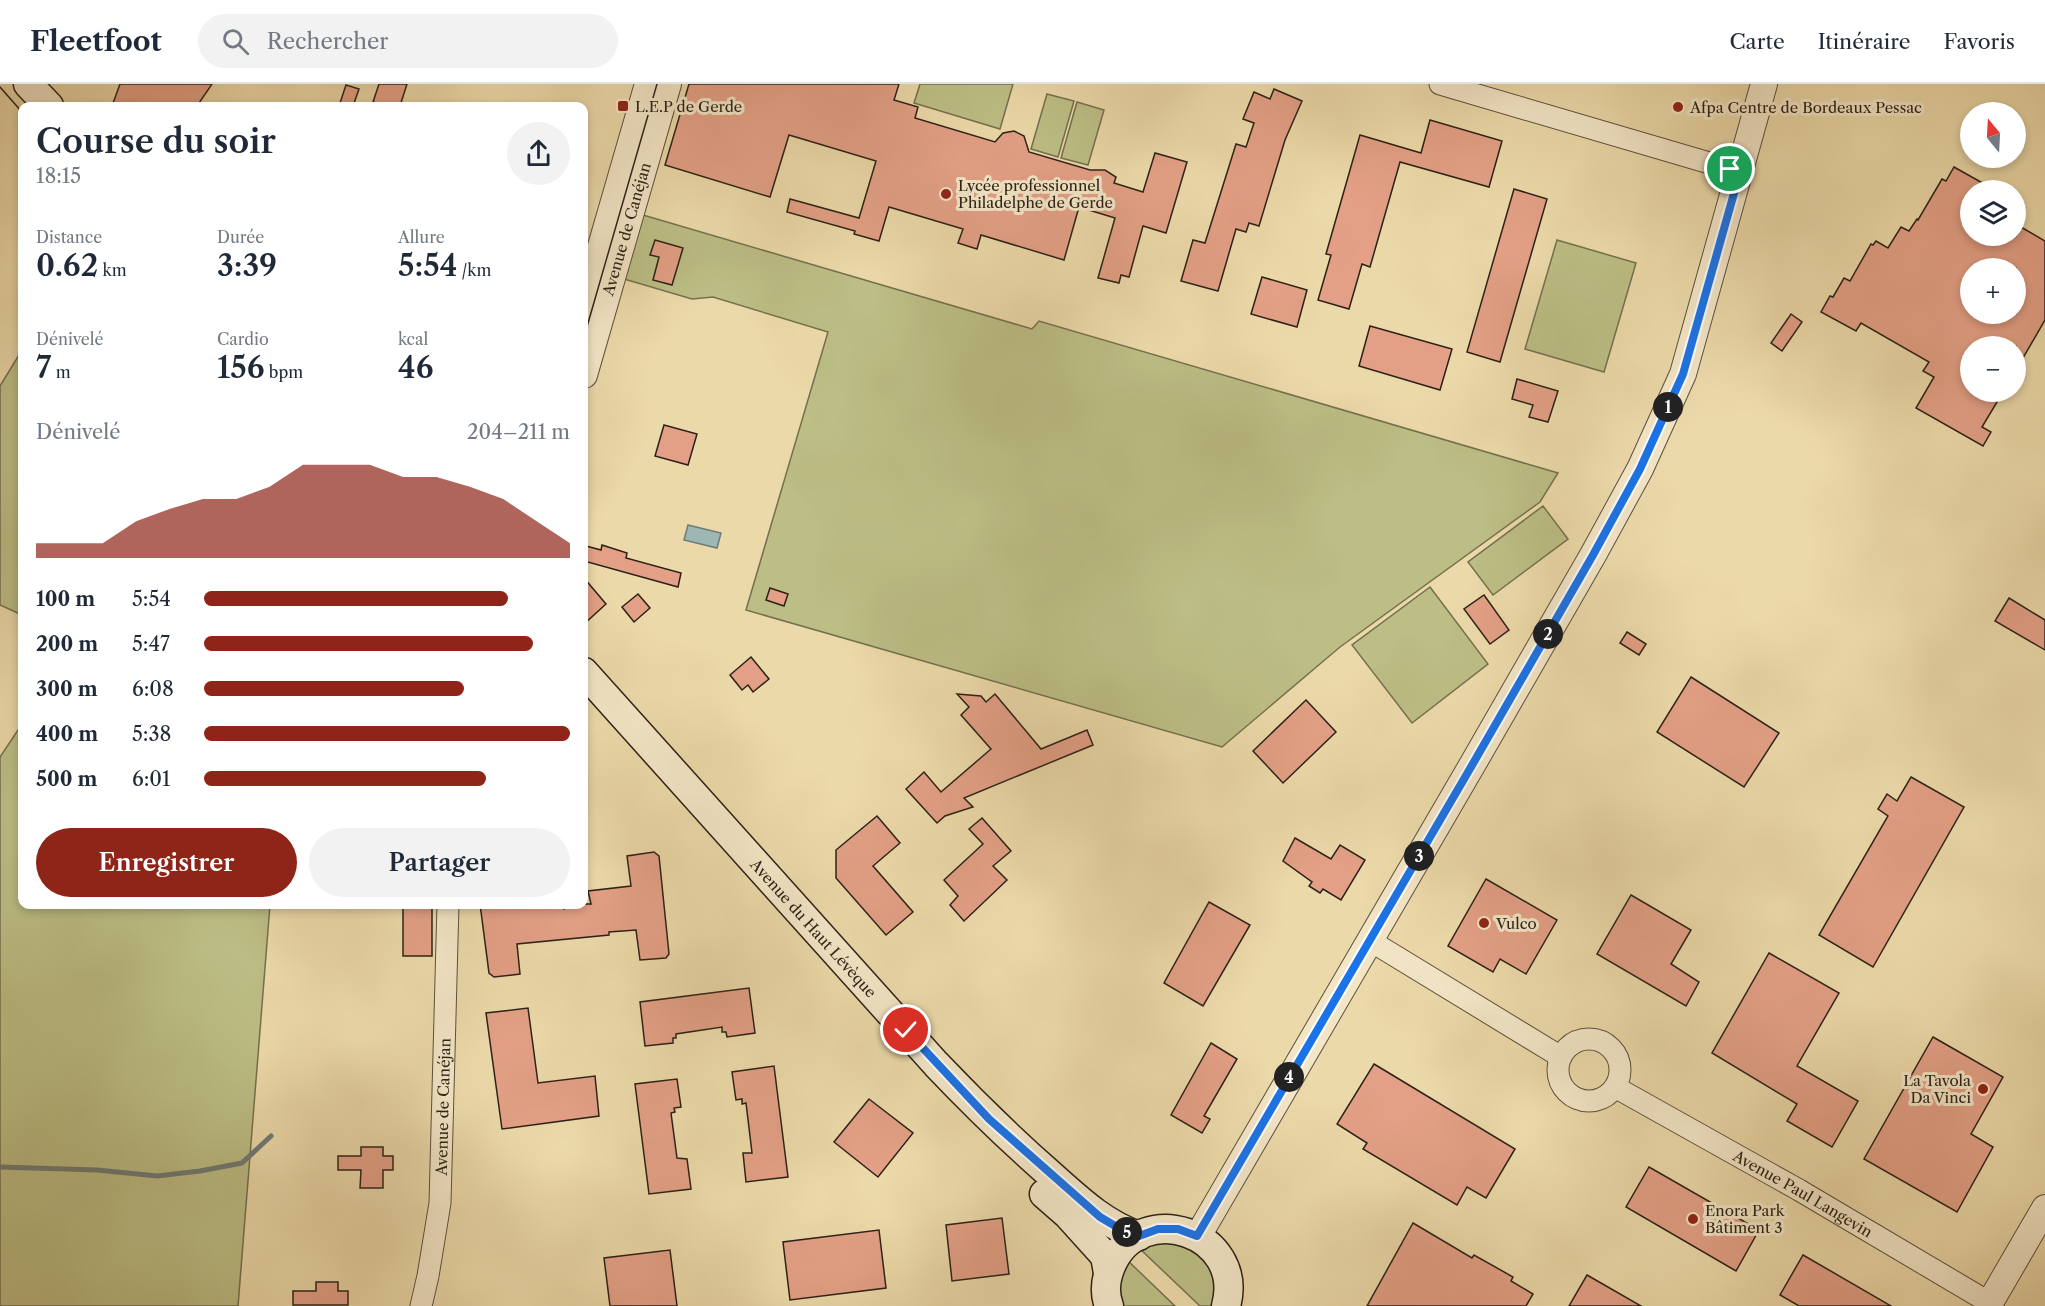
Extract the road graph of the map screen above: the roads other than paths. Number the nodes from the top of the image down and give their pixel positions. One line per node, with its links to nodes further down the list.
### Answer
1 (28, 84): 6 (main road)
2 (648, 84): 8 (street, Avenue de Canéjan)
3 (668, 84): 9 (street, Avenue de Canéjan)
4 (1440, 84): 7 (street)
5 (1764, 84): 7 (street)
6 (45, 102)
7 (1740, 172): 13 (street)
8 (588, 291)
9 (588, 361)
10 (588, 676): 17 (main road, Avenue du Haut Lévèque)
11 (588, 706): 19 (main road, Avenue du Haut Lévèque)
12 (448, 909): 22 (street, Avenue de Canéjan)
13 (1369, 940): 14 (street); 18 (street)
14 (1561, 1057): 15 (street); 15 (street)
15 (1615, 1087): 21 (street, Avenue Paul Langevin)
16 (2045, 1208): 21 (street)
17 (1139, 1236): 18 (main road); 19 (main road)
18 (1197, 1236): 20 (main road)
19 (1108, 1273): 23 (main road)
20 (1229, 1303)
21 (1989, 1305)
22 (421, 1306)
23 (1109, 1306)

